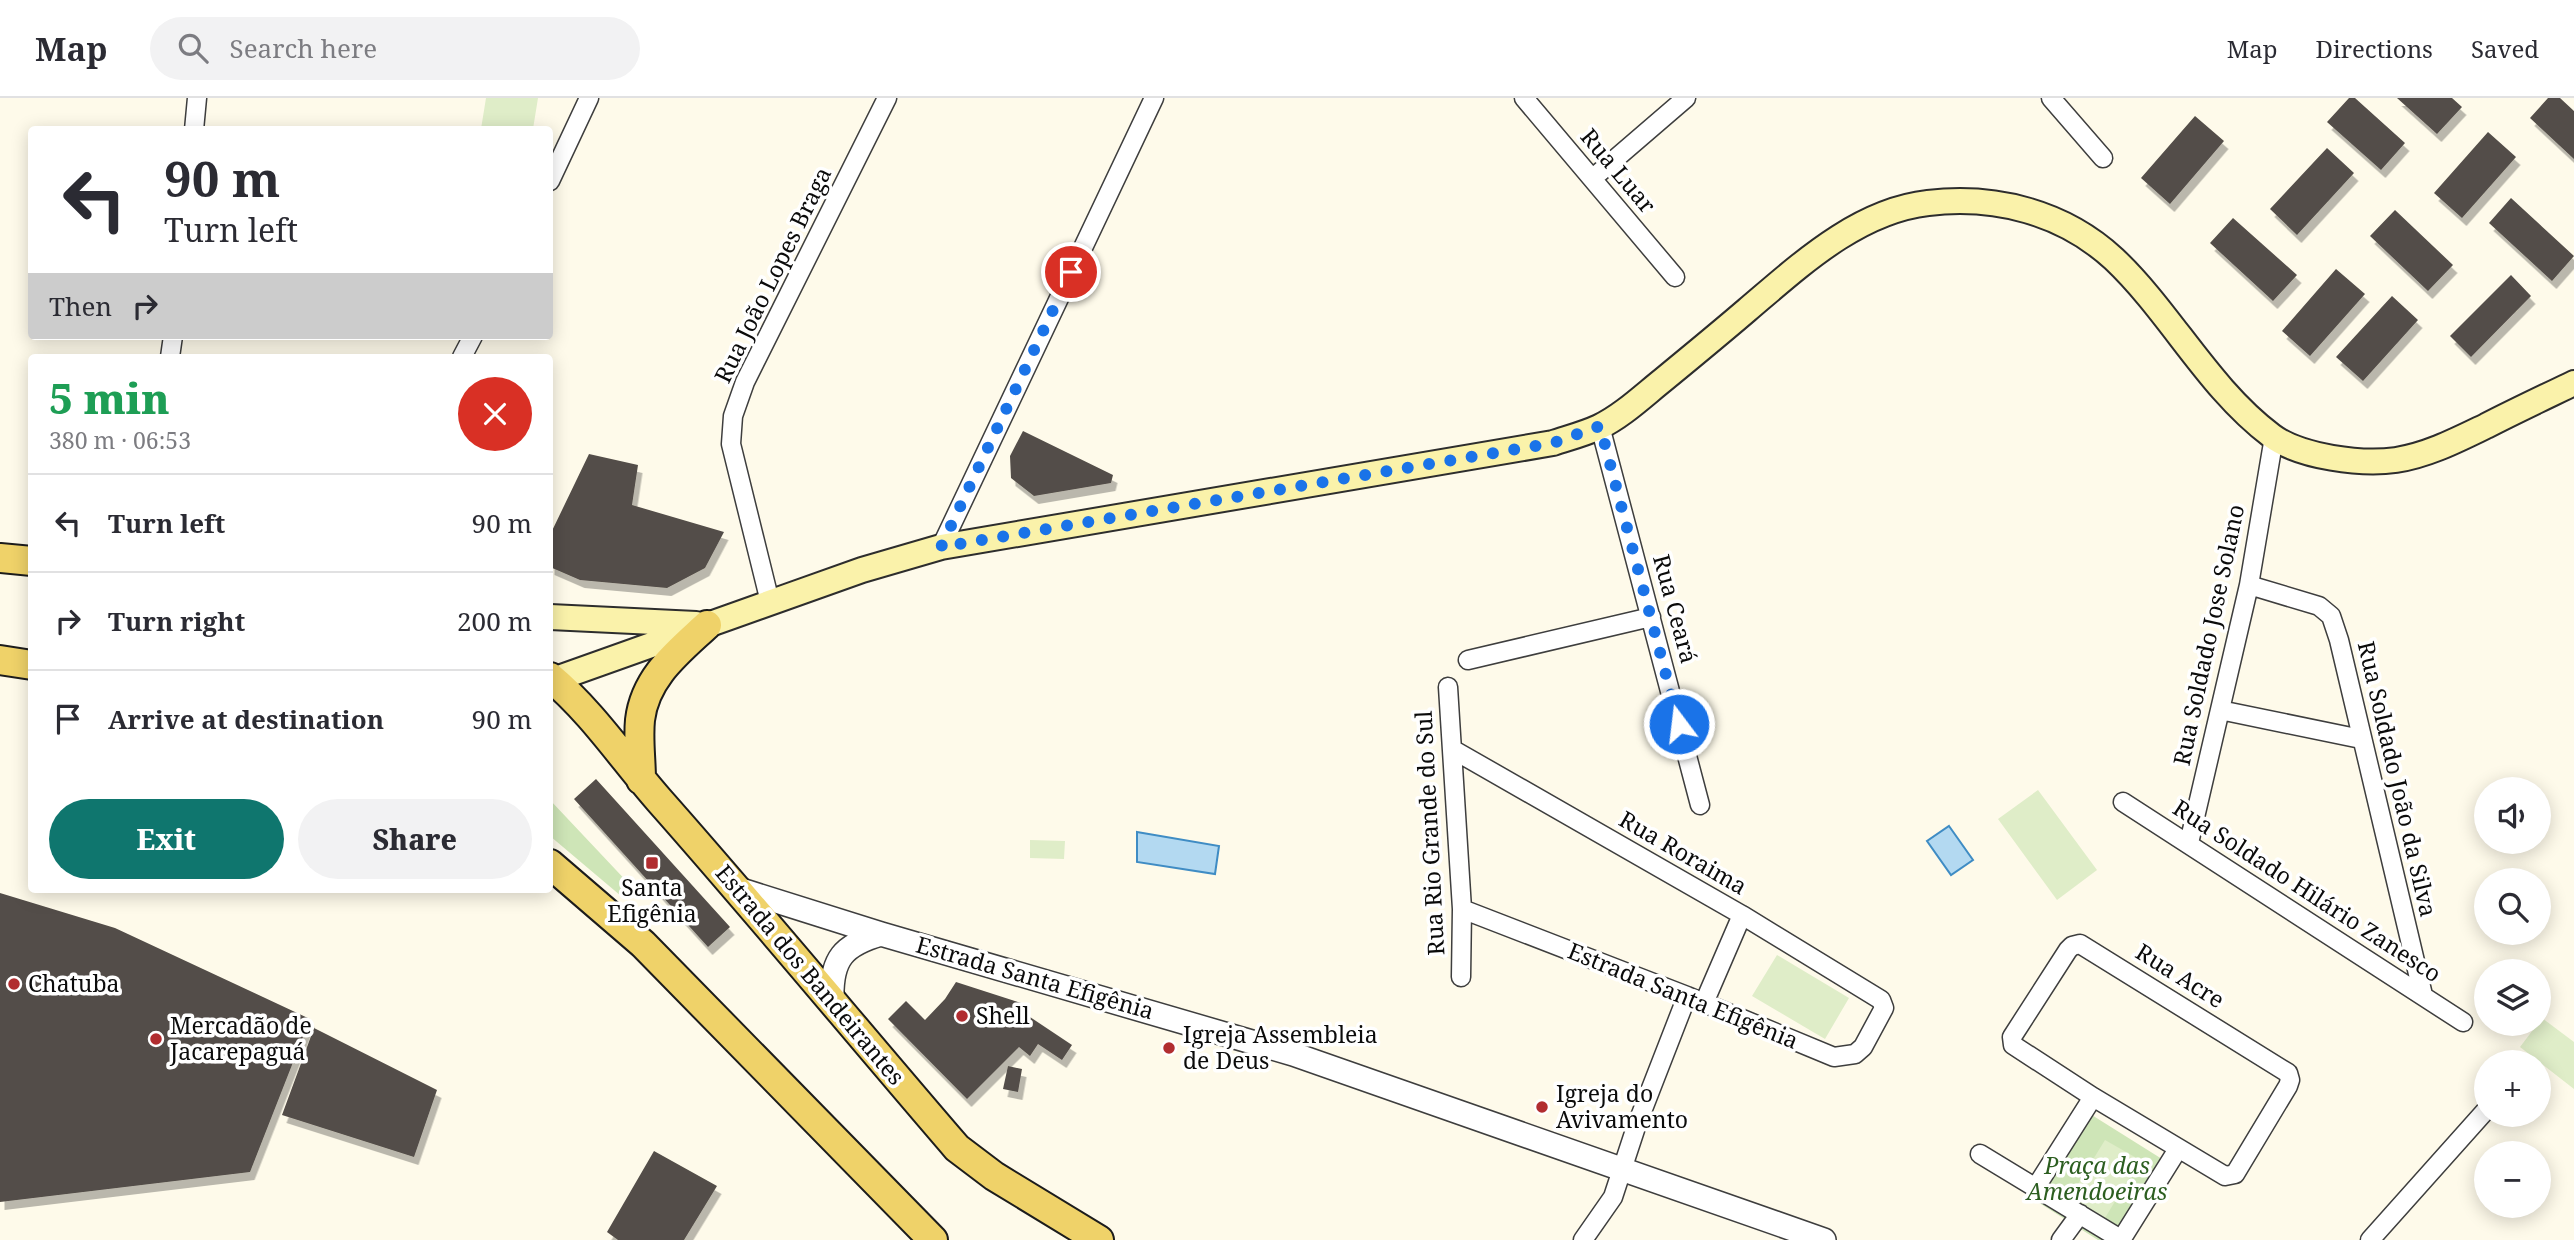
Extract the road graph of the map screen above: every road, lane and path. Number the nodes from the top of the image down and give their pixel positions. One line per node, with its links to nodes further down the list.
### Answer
1 (197, 98): 8 (street)
2 (589, 98): 10 (street)
3 (887, 98): 20 (street, Rua João Lopes Braga)
4 (1154, 98): 16 (street)
5 (1524, 98): 11 (street, Rua Luar)
6 (1686, 98): 11 (street)
7 (2051, 98): 9 (street)
8 (194, 126)
9 (2103, 158)
10 (553, 175)
11 (1593, 178): 12 (street, Rua Luar)
12 (1675, 276)
13 (2574, 383): 15 (main road)
14 (1600, 426): 15 (main road); 16 (main road); 22 (street, Rua Ceará)
15 (2274, 437): 19 (street, Rua Soldado Jose Solano)
16 (941, 547): 20 (main road)
17 (0, 558): 18 (main road)
18 (28, 561)
19 (2249, 585): 30 (street, Rua Soldado Jose Solano); 31 (street, Rua Soldado João da Silva)
20 (769, 602): 23 (main road)
21 (553, 617): 23 (main road)
22 (1651, 617): 25 (street); 35 (street, Rua Ceará)
23 (708, 625): 27 (main road); 33 (main road)
24 (0, 660): 26 (main road)
25 (1468, 660)
26 (28, 664)
27 (553, 678)
28 (553, 681): 33 (main road, Estrada dos Bandeirantes)
29 (1448, 687): 32 (street, Rua Rio Grande do Sul)
30 (2220, 710): 31 (street); 36 (street, Rua Soldado Jose Solano)
31 (2361, 739): 43 (street, Rua Soldado João da Silva)
32 (1451, 749): 39 (street, Rua Rio Grande do Sul); 40 (street, Rua Roraima)
33 (641, 780): 38 (main road, Estrada dos Bandeirantes)
34 (2123, 802): 36 (street, Rua Soldado Hilário Zanesco)
35 (1700, 805)
36 (2189, 843): 43 (street, Rua Soldado Hilário Zanesco)
37 (553, 867): 56 (main road)
38 (738, 889): 41 (street, Estrada Santa Efigênia); 44 (main road, Estrada dos Bandeirantes)
39 (1462, 909): 42 (street, Rua Rio Grande do Sul); 45 (street, Estrada Santa Efigênia)
40 (1742, 915): 45 (street); 46 (street, Rua Roraima)
41 (881, 934): 44 (street); 52 (street, Estrada Santa Efigênia)
42 (1461, 977)
43 (2423, 995): 47 (street, Rua Soldado Hilário Zanesco)
44 (832, 999): 55 (main road, Estrada dos Bandeirantes)
45 (1695, 999): 46 (street, Estrada Santa Efigênia); 52 (street)
46 (1884, 1008)
47 (2463, 1022)
48 (2093, 1097): 50 (street, Rua Acre); 50 (street, Rua Acre); 53 (street)
49 (2474, 1124): 62 (street)
50 (2178, 1149): 61 (street)
51 (1980, 1154): 53 (street)
52 (1622, 1169): 58 (street); 59 (street, Estrada Santa Efigênia)
53 (2036, 1187): 54 (street)
54 (2080, 1214): 60 (street); 61 (street)
55 (1059, 1227): 57 (main road, Estrada dos Bandeirantes)
56 (933, 1240)
57 (1100, 1240)
58 (1583, 1240)
59 (1824, 1240)
60 (2061, 1240)
61 (2121, 1240)
62 (2370, 1240)

